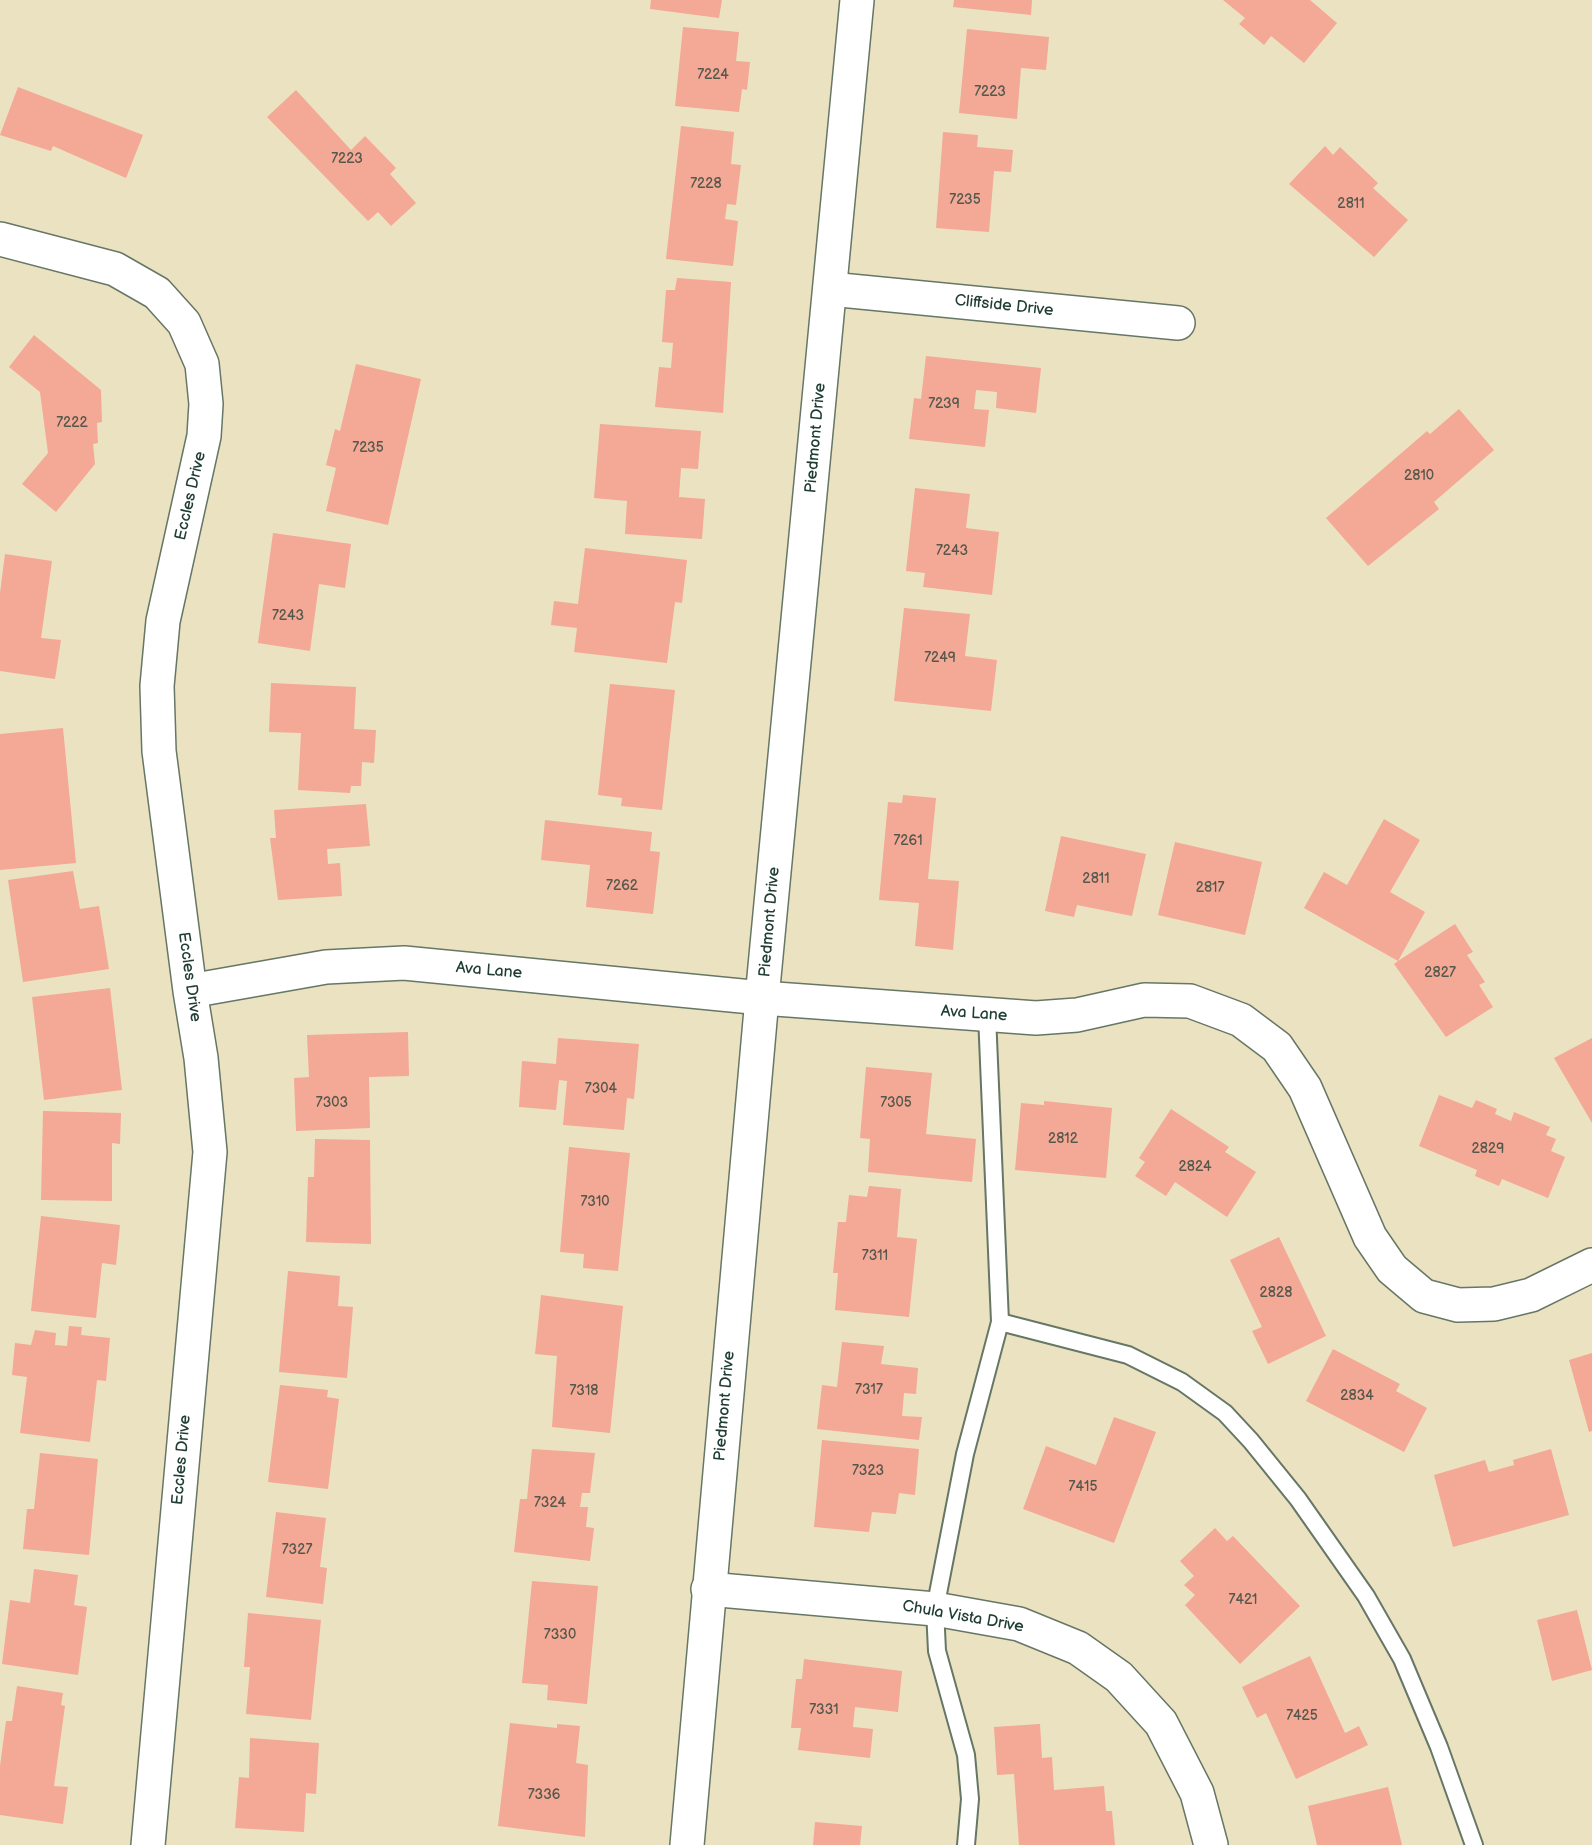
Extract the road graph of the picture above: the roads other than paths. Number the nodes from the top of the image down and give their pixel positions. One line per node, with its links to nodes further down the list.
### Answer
1 (857, 0): 3 (street, Piedmont Drive)
2 (0, 239): 5 (street, Eccles Drive)
3 (830, 289): 4 (street, Cliffside Drive); 6 (street, Piedmont Drive)
4 (1178, 323)
5 (190, 991): 6 (street, Ava Lane); 12 (street, Eccles Drive)
6 (762, 998): 7 (street, Ava Lane); 10 (street, Piedmont Drive)
7 (987, 1015): 8 (street, Ava Lane); 9 (lane)
8 (1592, 1265)
9 (1000, 1322): 11 (lane); 16 (lane)
10 (708, 1589): 11 (street, Chula Vista Drive); 13 (street, Piedmont Drive)
11 (935, 1609): 14 (lane); 15 (street, Chula Vista Drive)
12 (148, 1845)
13 (687, 1845)
14 (966, 1845)
15 (1211, 1845)
16 (1474, 1845)

